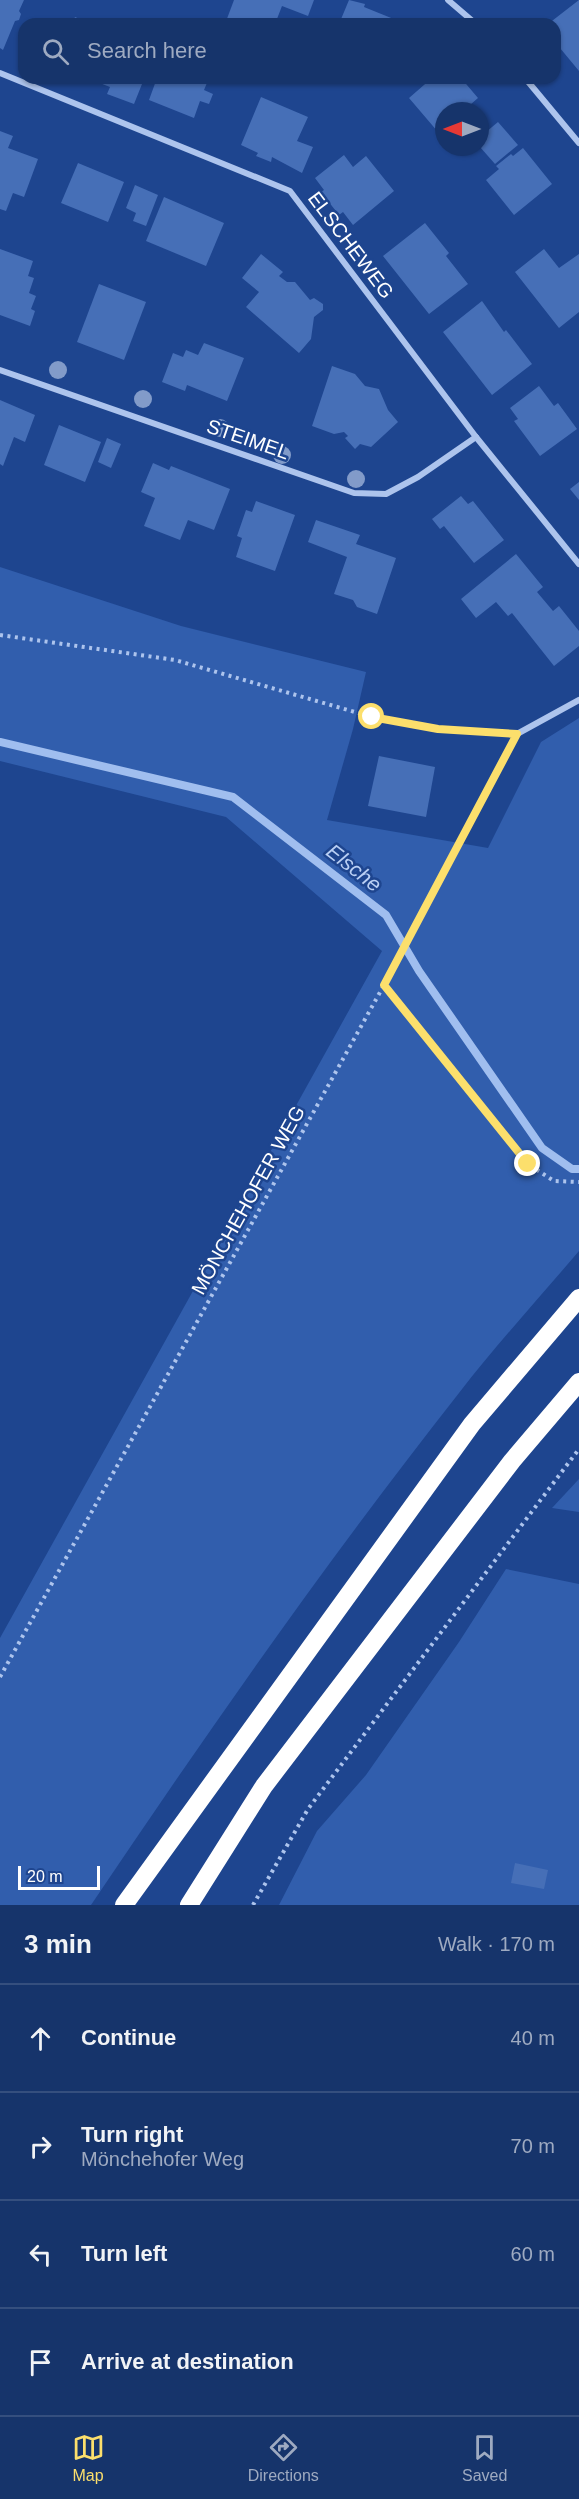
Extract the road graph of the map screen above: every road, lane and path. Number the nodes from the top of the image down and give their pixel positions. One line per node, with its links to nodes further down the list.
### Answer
1 (448, 0): 2 (street)
2 (469, 18)
3 (0, 73): 4 (street, ELSCHEWEG)
4 (18, 80)
5 (27, 84): 9 (street, ELSCHEWEG)
6 (530, 84): 7 (street)
7 (579, 143)
8 (0, 370): 9 (street, STEIMEL)
9 (476, 437): 10 (street, ELSCHEWEG)
10 (579, 564)
11 (0, 635): 13 (path)
12 (579, 700): 13 (street)
13 (517, 734): 14 (path, MÖNCHEHOFER WEG)
14 (384, 985): 15 (path); 19 (path, MÖNCHEHOFER WEG)
15 (579, 1182)
16 (579, 1298): 20 (highway)
17 (579, 1382): 21 (highway)
18 (579, 1449): 22 (path)
19 (0, 1677)
20 (124, 1905)
21 (189, 1905)
22 (253, 1905)

